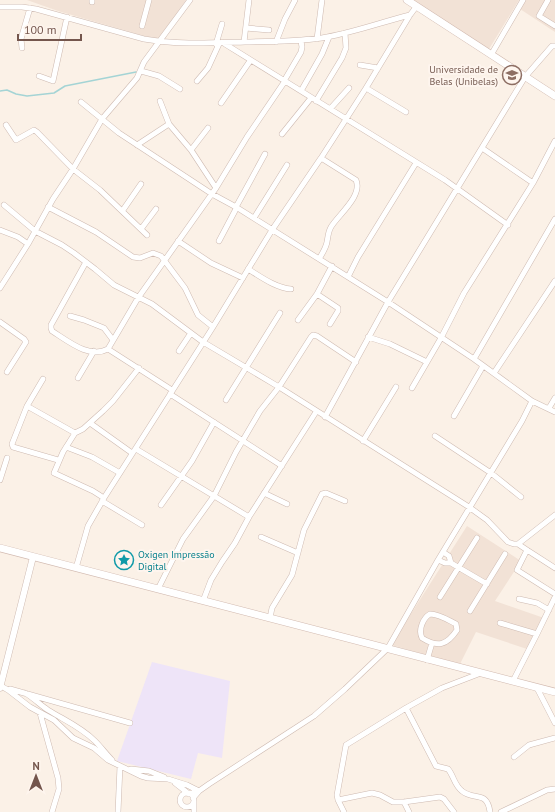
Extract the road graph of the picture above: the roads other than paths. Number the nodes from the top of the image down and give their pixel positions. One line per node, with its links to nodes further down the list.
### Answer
1 (149, 0): 15 (street)
2 (190, 0): 23 (street)
3 (249, 0): 17 (street)
4 (295, 0): 25 (street)
5 (322, 0): 21 (street)
6 (406, 0): 10 (main road)
7 (523, 0): 29 (street)
8 (548, 0): 16 (street)
9 (0, 7): 11 (street)
10 (416, 7): 12 (street); 29 (main road)
11 (30, 8): 13 (street); 28 (street)
12 (410, 15): 19 (street); 32 (street)
13 (67, 17): 23 (street); 34 (street)
14 (222, 24): 26 (street)
15 (142, 26)
16 (555, 26)
17 (246, 28): 18 (street); 24 (street)
18 (268, 30)
19 (345, 33): 20 (street); 43 (street)
20 (329, 37): 21 (street); 41 (street)
21 (317, 39): 22 (street)
22 (301, 41): 25 (street); 37 (street)
23 (159, 42): 26 (street); 33 (street)
24 (244, 42): 25 (street); 26 (street)
25 (276, 42)
26 (220, 44): 30 (street); 36 (street)
27 (555, 46): 35 (street)
28 (22, 48)
29 (491, 55): 35 (main road)
30 (250, 61): 37 (street); 46 (street)
31 (360, 65): 32 (street)
32 (378, 68): 39 (street)
33 (141, 71): 40 (street); 49 (street)
34 (39, 76)
35 (526, 77): 42 (main road); 57 (street)
36 (197, 81)
37 (285, 81): 41 (street); 66 (street)
38 (349, 88): 47 (street)
39 (366, 88): 48 (street); 50 (street)
40 (180, 89)
41 (301, 91): 43 (street)
42 (555, 96)
43 (314, 99): 47 (street); 54 (street)
44 (160, 101): 51 (street)
45 (81, 102): 49 (street)
46 (221, 103)
47 (330, 109): 50 (street)
48 (406, 112)
49 (102, 119): 56 (street); 63 (street)
50 (346, 119): 60 (street); 61 (street)
51 (169, 124): 56 (street); 58 (street)
52 (6, 125): 63 (street)
53 (208, 128): 58 (street)
54 (282, 134)
55 (555, 141): 64 (street)
56 (137, 145): 68 (street)
57 (482, 148): 64 (street); 67 (street)
58 (191, 150): 66 (street)
59 (265, 154): 71 (street)
60 (321, 158): 79 (street); 85 (street)
61 (416, 163): 67 (street); 90 (street)
62 (287, 165): 74 (street)
63 (73, 169): 70 (street); 73 (street)
64 (533, 183): 76 (street)
65 (141, 184): 73 (street)
66 (216, 188): 68 (street)
67 (458, 189): 76 (street); 97 (street)
68 (212, 194): 71 (street); 82 (street)
69 (4, 205): 80 (street)
70 (48, 207): 80 (street); 86 (street)
71 (237, 207): 74 (street); 83 (street)
72 (156, 209): 77 (street)
73 (123, 210): 77 (street)
74 (254, 218): 79 (street)
75 (555, 219): 112 (street)
76 (508, 225): 106 (street)
77 (142, 229): 81 (street)
78 (0, 230): 84 (street)
79 (272, 230): 85 (street); 89 (street)
80 (35, 231): 84 (street); 87 (street)
81 (148, 235)
82 (178, 241): 86 (street); 91 (street)
83 (219, 241)
84 (28, 244): 93 (street)
85 (319, 259): 88 (street)
86 (164, 261): 96 (street); 103 (street)
87 (86, 262): 96 (street); 110 (street)
88 (332, 266): 90 (street); 95 (street)
89 (248, 269): 91 (street); 94 (street)
90 (348, 277): 97 (street)
91 (243, 278): 103 (street)
92 (555, 281): 119 (street)
93 (0, 288)
94 (291, 289)
95 (317, 294): 100 (street); 102 (street)
96 (138, 298): 104 (street); 107 (street)
97 (388, 302): 105 (street); 106 (street)
98 (280, 313): 116 (street)
99 (70, 316): 107 (street)
100 (298, 320)
101 (0, 322): 118 (street)
102 (330, 324)
103 (213, 327): 108 (street)
104 (191, 333): 108 (street); 111 (street)
105 (368, 337): 113 (street); 114 (street)
106 (441, 338): 112 (street); 114 (street)
107 (113, 340): 109 (street)
108 (203, 342): 116 (street); 125 (street)
109 (108, 349): 110 (street); 117 (street)
110 (94, 351): 120 (street)
111 (179, 351)
112 (474, 359): 115 (street)
113 (356, 362): 123 (street); 134 (street)
114 (427, 362): 124 (street)
115 (483, 366): 119 (street); 133 (street)
116 (246, 367): 123 (street); 127 (street)
117 (139, 368): 125 (street); 136 (street)
118 (8, 372)
119 (494, 374): 128 (street)
120 (78, 378)
121 (43, 379): 129 (street)
122 (396, 387): 140 (street)
123 (279, 388): 131 (street); 139 (street)
124 (412, 388)
125 (171, 392): 135 (street); 142 (street)
126 (555, 398): 130 (street)
127 (226, 400)
128 (532, 401): 130 (street); 147 (street)
129 (27, 406): 137 (street); 144 (street)
130 (549, 408): 132 (street)
131 (316, 412): 134 (street); 145 (street)
132 (555, 412)
133 (454, 416)
134 (324, 417): 140 (street)
135 (214, 422): 139 (street); 148 (street)
136 (90, 423): 137 (street); 142 (street)
137 (75, 433): 141 (street)
138 (435, 436): 147 (street)
139 (242, 441): 145 (street); 151 (street)
140 (363, 441): 157 (street)
141 (66, 447): 144 (street); 146 (street)
142 (134, 451): 146 (street); 148 (street)
143 (7, 458): 149 (street)
144 (58, 460): 153 (street)
145 (282, 466): 150 (street)
146 (120, 473): 153 (street)
147 (491, 473): 152 (street); 157 (street)
148 (182, 476): 151 (street); 156 (street)
149 (0, 480)
150 (264, 493): 155 (street); 159 (street)
151 (214, 496): 159 (street); 176 (street)
152 (521, 498)
153 (103, 499): 160 (street); 173 (street)
154 (346, 501): 167 (street)
155 (287, 504)
156 (161, 505)
157 (469, 508): 163 (street); 166 (street)
158 (555, 515): 163 (street)
159 (249, 517): 181 (street)
160 (142, 525)
161 (261, 537): 167 (street)
162 (477, 538): 172 (street)
163 (518, 544): 165 (street)
164 (0, 548): 169 (main road)
165 (527, 550): 174 (street); 177 (street)
166 (443, 552): 170 (street); 171 (street)
167 (298, 553): 184 (street)
168 (505, 554): 175 (street)
169 (33, 557): 173 (main road); 190 (street)
170 (438, 560): 171 (street); 188 (street)
171 (451, 563): 172 (street)
172 (459, 567): 175 (street); 178 (street)
173 (76, 568): 176 (main road)
174 (555, 568)
175 (487, 584): 183 (street)
176 (158, 589): 181 (main road)
177 (555, 594)
178 (440, 597)
179 (555, 597): 182 (street)
180 (519, 600): 182 (street)
181 (203, 601): 184 (main road)
182 (549, 610): 186 (street)
183 (470, 611)
184 (270, 618): 188 (main road)
185 (500, 623): 186 (street)
186 (538, 634): 192 (street)
187 (432, 643): 187 (street); 189 (street)
188 (388, 648): 189 (main road); 206 (street)
189 (427, 660): 191 (main road)
190 (3, 668): 193 (street)
191 (481, 673): 192 (main road); 197 (street)
192 (512, 681): 194 (main road)
193 (0, 687): 196 (street); 198 (street)
194 (537, 688): 195 (main road); 200 (street)
195 (555, 692)
196 (25, 693): 199 (street); 203 (street)
197 (406, 708): 208 (street); 218 (street)
198 (40, 713): 203 (street); 211 (street)
199 (130, 723)
200 (555, 723)
201 (555, 738): 202 (street)
202 (514, 757)
203 (120, 766): 204 (street); 212 (street)
204 (168, 779): 206 (street); 207 (street)
205 (555, 788): 219 (street)
206 (199, 791): 207 (street)
207 (192, 798): 210 (street); 210 (street); 214 (street)
208 (338, 800): 209 (street); 215 (street)
209 (404, 802): 216 (street); 217 (street)
210 (182, 805): 213 (street)
211 (52, 812)
212 (118, 812)
213 (188, 812)
214 (194, 812)
215 (344, 812)
216 (409, 812)
217 (454, 812)
218 (490, 812)
219 (501, 812)

